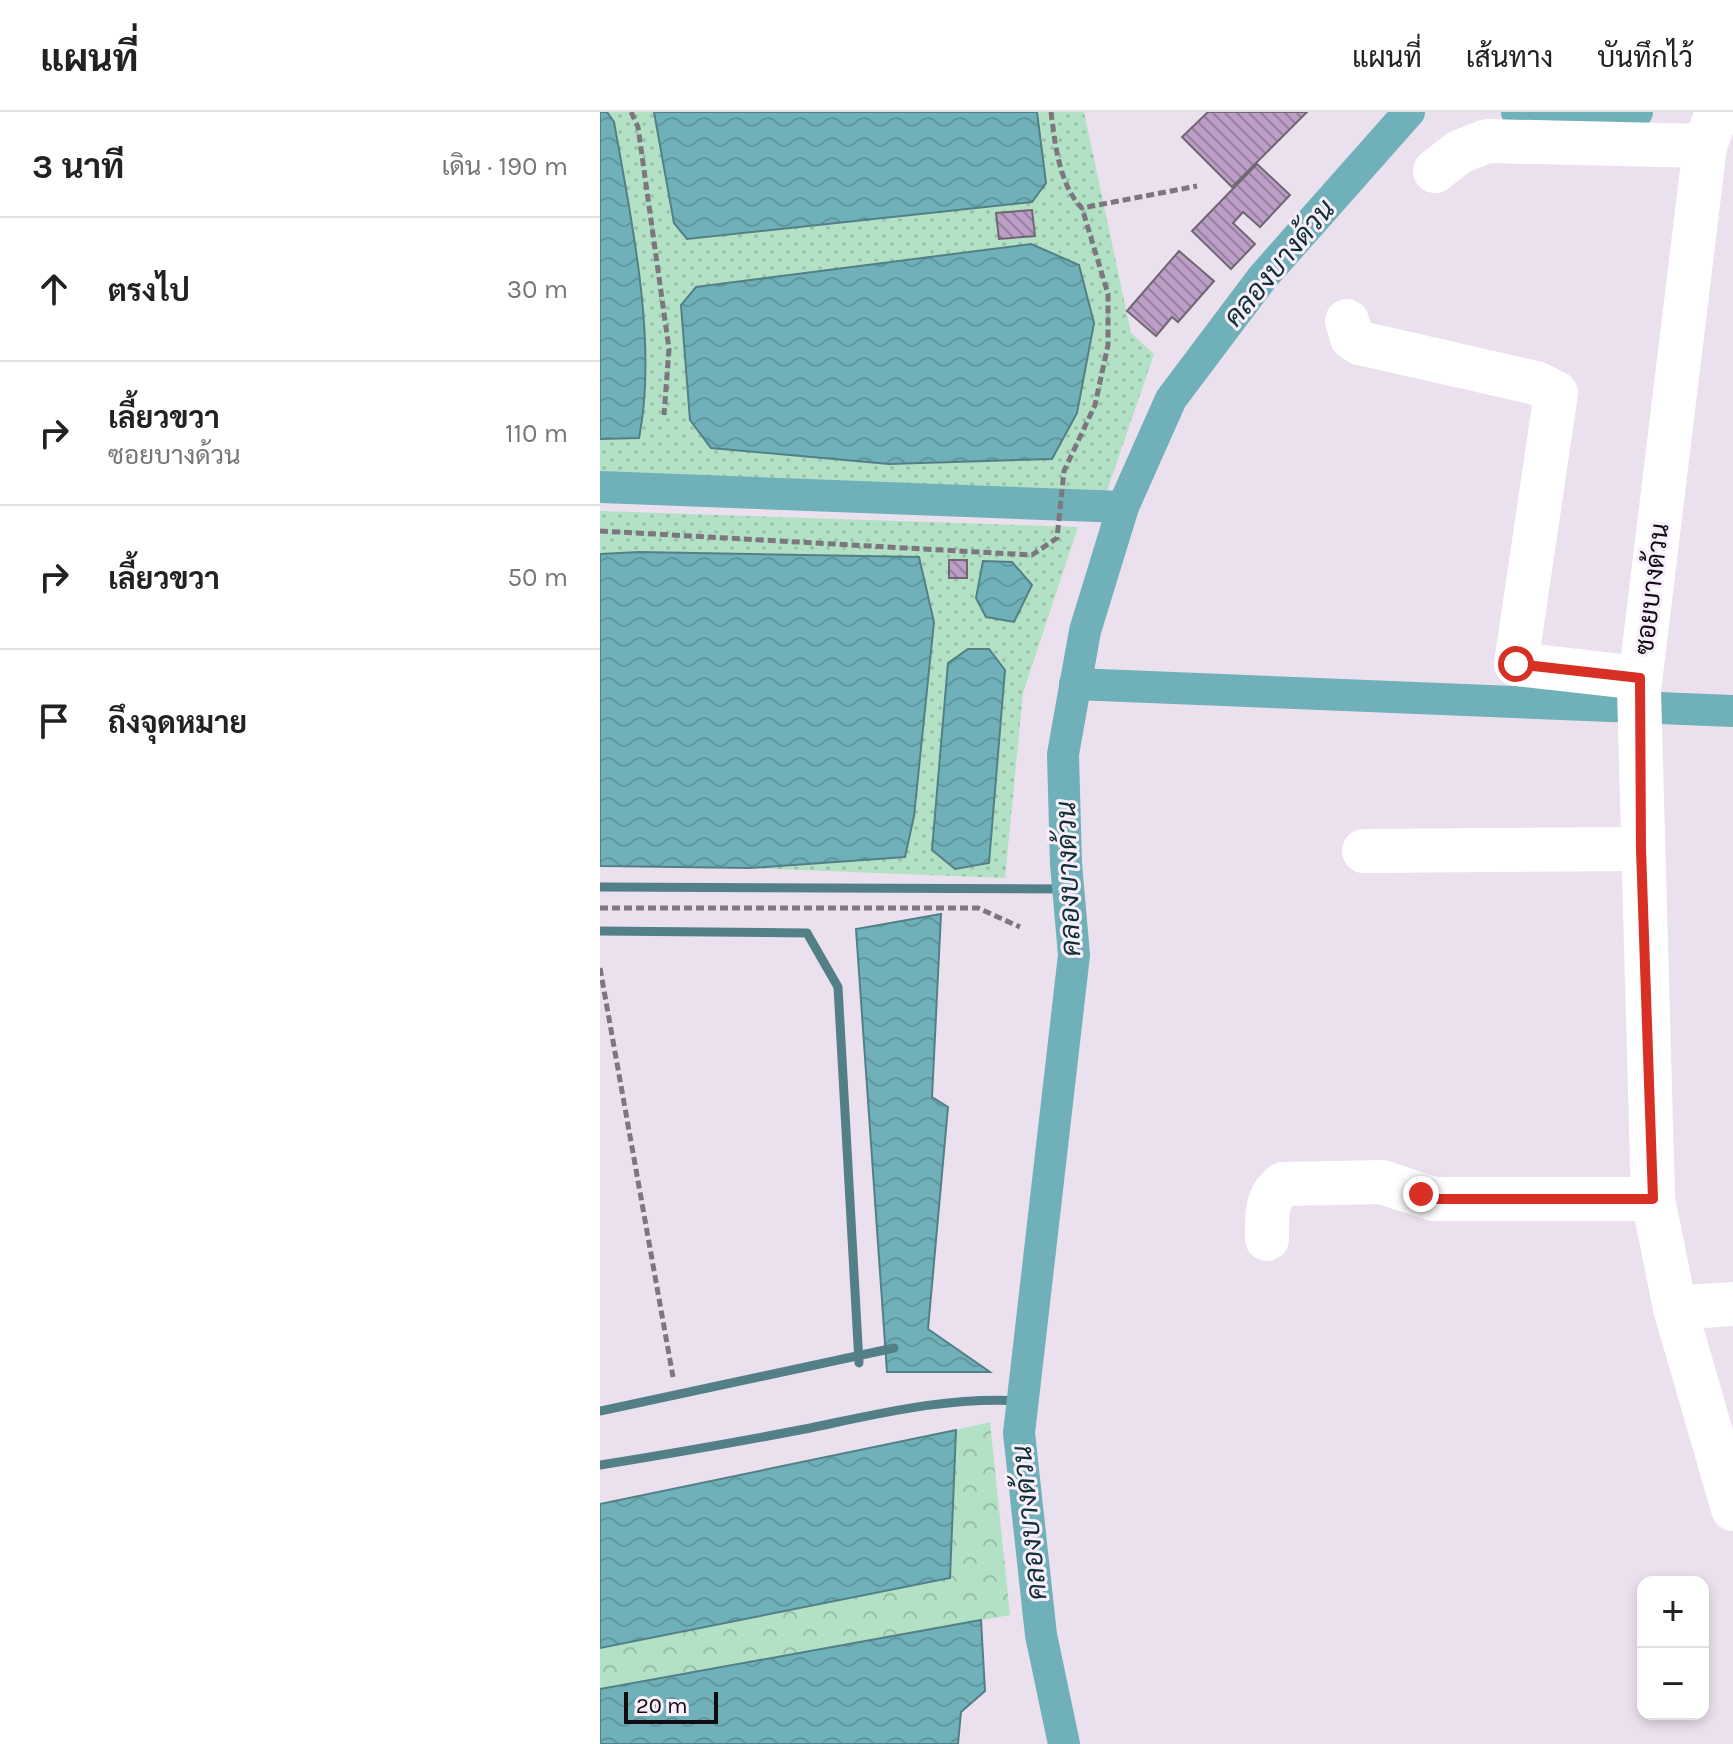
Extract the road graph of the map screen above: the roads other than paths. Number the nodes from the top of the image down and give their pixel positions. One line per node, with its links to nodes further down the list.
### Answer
1 (1716, 131): 2 (street); 4 (street, ซอยบางด้วน)
2 (1435, 171)
3 (1347, 321): 4 (street)
4 (1640, 698): 5 (street, ซอยบางด้วน)
5 (1641, 849): 6 (street); 7 (street, ซอยบางด้วน)
6 (1364, 851)
7 (1653, 1199): 8 (street); 10 (street, ซอยบางด้วน)
8 (1267, 1239)
9 (1733, 1304): 10 (street)
10 (1675, 1308): 11 (street, ซอยบางด้วน)
11 (1733, 1509)

